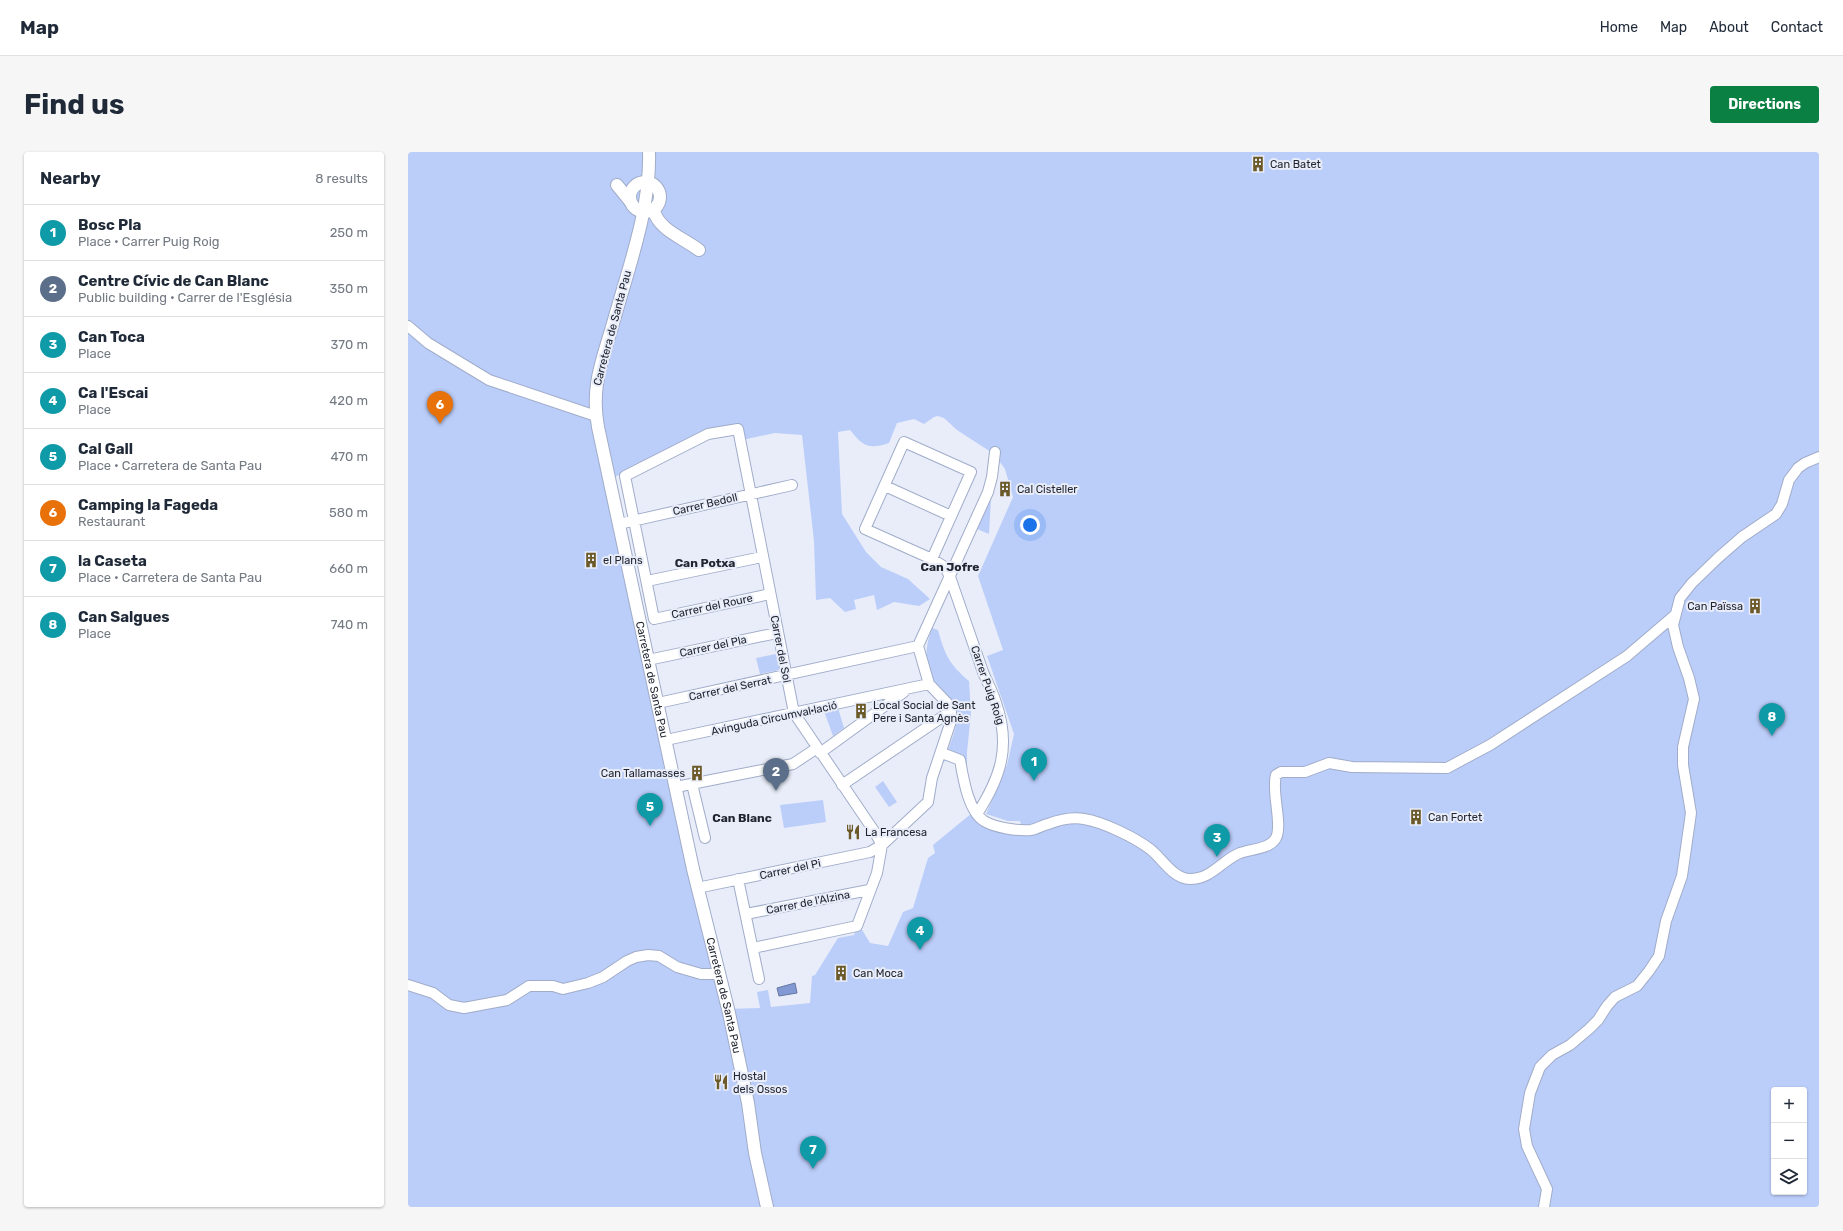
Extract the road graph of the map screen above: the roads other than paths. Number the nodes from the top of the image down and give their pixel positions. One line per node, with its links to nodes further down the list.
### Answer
1 (649, 154): 2 (main road)
2 (644, 182): 3 (main road); 3 (main road)
3 (640, 207): 4 (main road); 4 (main road); 5 (main road)
4 (638, 232): 7 (main road, Carretera de Santa Pau)
5 (699, 250)
6 (408, 326): 7 (street)
7 (596, 416): 15 (main road, Carretera de Santa Pau)
8 (995, 452): 18 (street)
9 (1819, 457): 21 (street)
10 (792, 485): 12 (street, Carrer Bedoll)
11 (885, 486): 13 (street); 13 (street); 17 (street, Carrer Puig Roig)
12 (750, 494): 14 (street, Carrer Bedoll); 14 (street, Carrer del Sol); 16 (street, Carrer del Sol)
13 (951, 516): 17 (street)
14 (635, 520): 15 (street, Carrer Bedoll); 19 (street)
15 (619, 524): 24 (main road, Carretera de Santa Pau)
16 (762, 557): 19 (street); 20 (street, Carrer del Sol)
17 (932, 559): 18 (street, Carrer Puig Roig)
18 (950, 577): 23 (street); 37 (street, Carrer Puig Roig)
19 (647, 581): 20 (street, Carrer del Roure)
20 (770, 594): 22 (street, Carrer del Sol)
21 (1675, 615): 37 (street); 49 (street)
22 (777, 633): 24 (street, Carrer del Pla); 25 (street, Carrer del Sol)
23 (918, 646): 25 (street, Carrer del Serrat); 26 (street)
24 (648, 660): 28 (main road, Carretera de Santa Pau)
25 (786, 676): 28 (street, Carrer del Serrat); 30 (street, Carrer del Sol)
26 (929, 684): 27 (street, Avinguda Circumval·lació); 29 (street)
27 (905, 690): 30 (street, Avinguda Circumval·lació); 32 (street)
28 (658, 703): 31 (main road, Carretera de Santa Pau)
29 (951, 711): 33 (street); 35 (street)
30 (794, 713): 31 (street, Avinguda Circumval·lació); 32 (street, Carrer del Sol)
31 (666, 740): 36 (main road, Carretera de Santa Pau)
32 (818, 750): 34 (street); 35 (street, Carrer del Sol)
33 (942, 753): 37 (street); 39 (street)
34 (692, 784): 36 (street); 38 (street)
35 (842, 785): 39 (street, Carrer del Sol)
36 (676, 788): 41 (main road, Carretera de Santa Pau)
37 (977, 814)
38 (705, 838)
39 (882, 845): 40 (street, Carrer del Pi); 42 (street)
40 (738, 879): 41 (street, Carrer del Pi); 43 (street)
41 (697, 888): 45 (main road, Carretera de Santa Pau)
42 (869, 890): 43 (street, Carrer de l'Alzina); 44 (street)
43 (746, 914): 44 (street)
44 (752, 948): 46 (street)
45 (720, 974): 47 (street); 48 (main road, Carretera de Santa Pau)
46 (759, 979)
47 (408, 984)
48 (767, 1207)
49 (1544, 1207)

